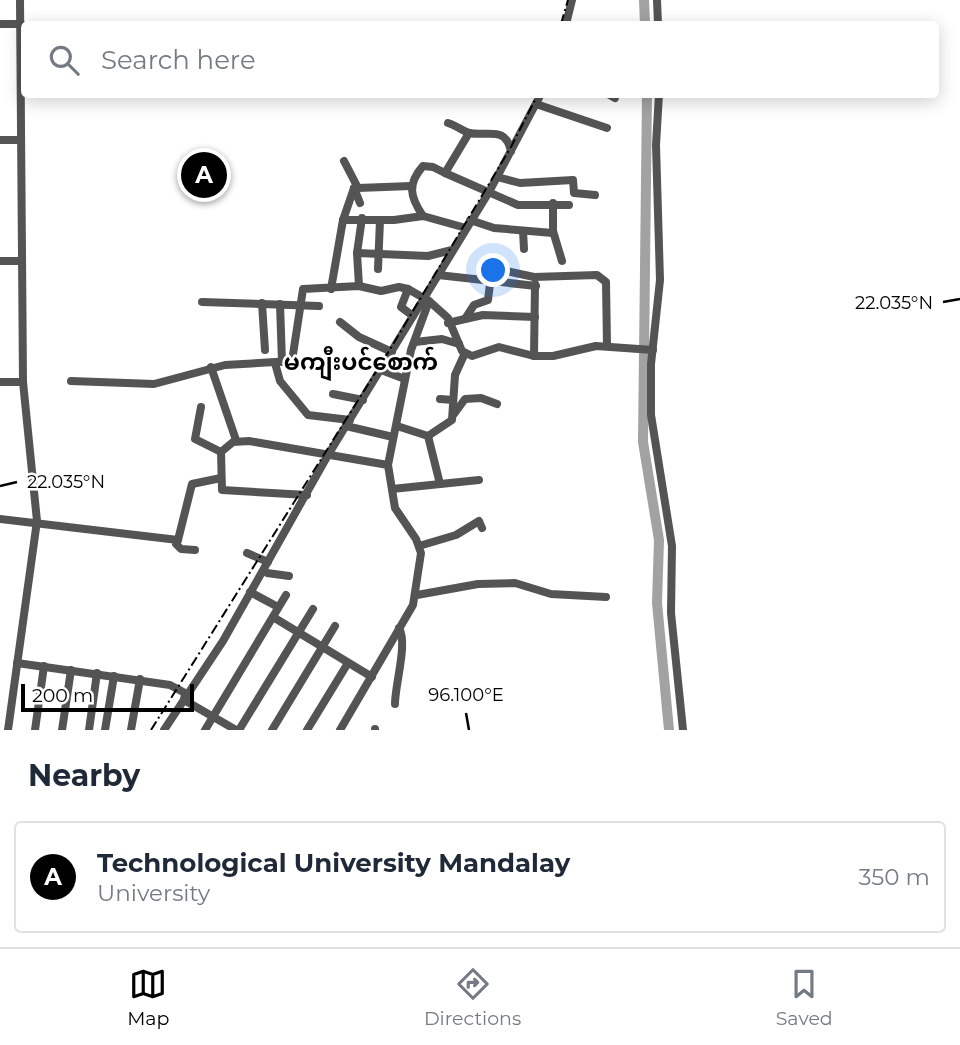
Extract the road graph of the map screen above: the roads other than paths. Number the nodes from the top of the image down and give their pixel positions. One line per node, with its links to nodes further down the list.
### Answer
1 (20, 0): 7 (street)
2 (572, 0): 4 (street)
3 (657, 0): 5 (street)
4 (567, 21)
5 (658, 21)
6 (0, 24): 7 (street)
7 (21, 24): 15 (street)
8 (539, 98): 10 (street)
9 (659, 98): 66 (street)
10 (536, 104): 12 (street); 16 (street)
11 (448, 123): 13 (street)
12 (607, 128)
13 (469, 133): 16 (street); 18 (street)
14 (0, 140): 15 (street)
15 (21, 140): 39 (street)
16 (511, 152): 19 (street)
17 (344, 161): 21 (street)
18 (445, 173): 20 (street); 22 (street)
19 (497, 177): 22 (street); 23 (street)
20 (411, 186): 21 (street); 27 (street)
21 (356, 188): 24 (street); 29 (street)
22 (489, 192): 25 (street); 31 (street)
23 (595, 195)
24 (360, 203)
25 (553, 203): 26 (street); 33 (street)
26 (569, 205)
27 (423, 216): 30 (street); 31 (street)
28 (362, 218): 29 (street); 30 (street); 36 (street)
29 (343, 220): 46 (street)
30 (380, 220): 37 (street)
31 (468, 224): 32 (street); 35 (street)
32 (523, 231): 33 (street); 34 (street)
33 (553, 233): 40 (street)
34 (524, 249)
35 (452, 250): 37 (street); 42 (street)
36 (357, 254): 37 (street); 45 (street)
37 (378, 254): 41 (street)
38 (0, 261): 39 (street)
39 (22, 261): 75 (street)
40 (562, 261)
41 (378, 269)
42 (438, 275): 44 (street); 48 (street)
43 (535, 282): 44 (street); 44 (street); 55 (street); 63 (street)
44 (490, 283): 56 (street)
45 (359, 286): 46 (street); 47 (street)
46 (331, 289): 52 (street)
47 (408, 289): 48 (street); 54 (street)
48 (427, 299): 54 (street); 58 (street); 62 (street)
49 (202, 302): 50 (street)
50 (262, 303): 51 (street); 60 (street)
51 (280, 304): 52 (street); 59 (street)
52 (299, 304): 53 (street); 69 (street)
53 (319, 306)
54 (413, 316): 64 (street)
55 (535, 317): 56 (street); 68 (street)
56 (465, 319): 58 (street)
57 (340, 322): 64 (street)
58 (448, 323): 61 (street)
59 (282, 326): 60 (street); 69 (street)
60 (264, 327): 65 (street)
61 (459, 344): 62 (street); 67 (street)
62 (413, 346): 64 (street); 72 (street)
63 (607, 346): 66 (street); 68 (street)
64 (394, 349): 71 (street)
65 (265, 350)
66 (650, 350): 139 (street)
67 (465, 353): 68 (street); 79 (street)
68 (534, 356)
69 (279, 363): 70 (street); 83 (street)
70 (211, 367): 73 (street); 87 (street)
71 (381, 370): 72 (street); 78 (street)
72 (405, 379): 84 (street)
73 (71, 381)
74 (0, 382): 75 (street)
75 (23, 382): 97 (street)
76 (333, 394): 78 (street)
77 (440, 399): 79 (street)
78 (363, 400): 83 (street)
79 (453, 400): 82 (street)
80 (497, 404): 82 (street)
81 (201, 407): 88 (street)
82 (454, 414): 85 (street)
83 (348, 423): 86 (street); 89 (street)
84 (397, 426): 85 (street); 86 (street)
85 (428, 436): 93 (street)
86 (393, 437): 90 (street)
87 (236, 440): 88 (street); 89 (street)
88 (222, 452): 91 (street)
89 (328, 455): 90 (street); 95 (street)
90 (388, 465): 94 (street)
91 (221, 478): 95 (street); 99 (street)
92 (479, 480): 93 (street)
93 (440, 484): 94 (street)
94 (392, 489): 100 (street)
95 (307, 495): 103 (street)
96 (0, 519): 97 (street)
97 (37, 523): 99 (street); 116 (street)
98 (482, 528): 100 (street)
99 (178, 541): 101 (street)
100 (419, 546): 107 (street)
101 (195, 550)
102 (247, 553): 103 (street)
103 (266, 566): 104 (street); 105 (street)
104 (289, 576)
105 (250, 592): 109 (street); 124 (street)
106 (286, 595): 109 (street)
107 (417, 595): 108 (street); 113 (street)
108 (606, 597)
109 (278, 607): 111 (street)
110 (313, 609): 114 (street)
111 (273, 617): 114 (street); 126 (street)
112 (335, 626): 115 (street)
113 (399, 628): 122 (street); 125 (street)
114 (299, 633): 115 (street); 135 (street)
115 (323, 647): 117 (street); 136 (street)
116 (17, 663): 118 (street); 127 (street)
117 (348, 663): 122 (street); 137 (street)
118 (44, 666): 119 (street); 128 (street)
119 (71, 670): 120 (street); 129 (street)
120 (97, 673): 121 (street); 130 (street)
121 (114, 676): 123 (street); 131 (street)
122 (372, 677): 138 (street)
123 (140, 679): 124 (street); 132 (street)
124 (184, 700): 126 (street); 133 (street)
125 (395, 704)
126 (213, 717): 134 (street); 135 (street)
127 (8, 730)
128 (35, 730)
129 (62, 730)
130 (89, 730)
131 (105, 730)
132 (131, 730)
133 (164, 730)
134 (205, 730)
135 (237, 730)
136 (272, 730)
137 (307, 730)
138 (340, 730)
139 (683, 730)

